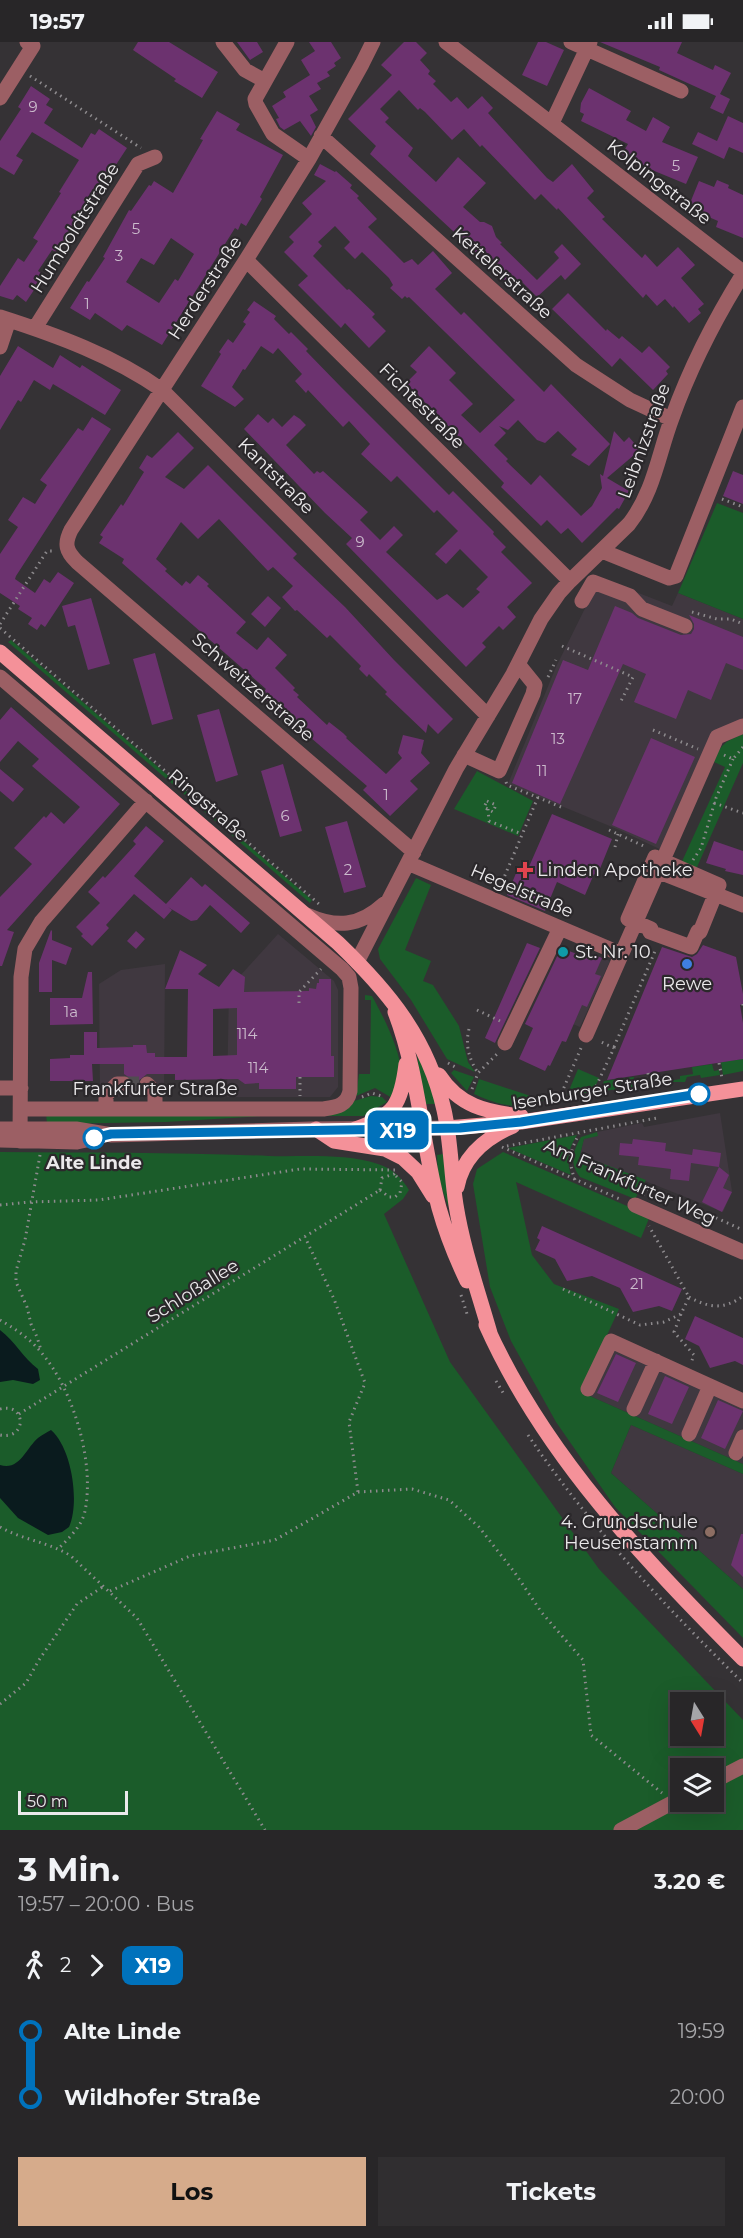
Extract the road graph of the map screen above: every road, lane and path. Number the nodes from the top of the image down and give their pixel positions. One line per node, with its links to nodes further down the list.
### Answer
1 (27, 42): 8 (street)
2 (223, 42): 9 (street)
3 (287, 42): 9 (street)
4 (373, 42): 13 (street, Herderstraße)
5 (446, 42): 12 (street, Kolpingstraße)
6 (571, 42): 7 (street)
7 (588, 45): 10 (street); 12 (street)
8 (19, 69): 11 (street); 14 (path)
9 (265, 81): 15 (street)
10 (681, 91)
11 (0, 98)
12 (552, 123): 17 (street, Kolpingstraße)
13 (321, 136): 15 (street, Herderstraße); 24 (street, Kettelerstraße)
14 (155, 157): 20 (street, Humboldtstraße)
15 (309, 159): 16 (street, Herderstraße)
16 (246, 260): 22 (street, Herderstraße); 29 (street, Fichtestraße)
17 (743, 273): 18 (street, Leibnizstraße)
18 (736, 297): 24 (street, Leibnizstraße)
19 (4, 319): 20 (street, Kantstraße); 21 (street)
20 (35, 328): 22 (street, Kantstraße)
21 (0, 347)
22 (162, 390): 28 (street, Herderstraße); 41 (street, Kantstraße)
23 (743, 407): 25 (street)
24 (671, 419): 27 (street, Leibnizstraße)
25 (709, 494): 26 (path); 27 (street)
26 (743, 507)
27 (602, 551): 29 (street, Leibnizstraße)
28 (67, 552): 31 (path); 59 (street, Schweitzerstraße)
29 (570, 581): 37 (street, Leibnizstraße)
30 (582, 601): 32 (street)
31 (0, 626): 33 (path)
32 (685, 626)
33 (7, 634)
34 (562, 646): 40 (path)
35 (0, 652): 66 (main road, Ringstraße)
36 (556, 660): 39 (path)
37 (519, 664): 39 (street); 41 (street, Leibnizstraße)
38 (1, 681): 50 (street)
39 (535, 685): 48 (street)
40 (621, 701)
41 (488, 716): 46 (street, Leibnizstraße)
42 (743, 726): 45 (street)
43 (653, 730): 45 (path)
44 (743, 747): 47 (path)
45 (712, 749): 47 (path); 60 (street)
46 (464, 755): 48 (street); 59 (street, Leibnizstraße)
47 (733, 759): 51 (path)
48 (499, 771): 49 (path)
49 (538, 797): 52 (path); 56 (path)
50 (146, 801): 71 (street); 91 (street)
51 (714, 803): 54 (path); 61 (path)
52 (561, 807)
53 (488, 809): 56 (path)
54 (743, 813)
55 (609, 830): 57 (path)
56 (522, 834): 64 (path)
57 (618, 834): 58 (path); 60 (path)
58 (615, 847)
59 (411, 857): 63 (street, Leibnizstraße); 64 (street, Hegelstraße)
60 (661, 862): 61 (street); 62 (street); 67 (street)
61 (686, 870): 62 (street)
62 (715, 894): 65 (street); 69 (street)
63 (390, 898): 66 (street, Leibnizstraße); 72 (street, Leibnizstraße)
64 (495, 900): 68 (street, Hegelstraße)
65 (743, 905)
66 (304, 914): 72 (main road, Ringstraße)
67 (635, 922): 69 (street); 70 (street)
68 (560, 928): 70 (street, Hegelstraße); 76 (street)
69 (662, 936): 80 (path)
70 (621, 954): 78 (street)
71 (331, 959): 74 (path); 98 (street, Frankfurter Straße)
72 (357, 962): 73 (main road, Ringstraße)
73 (386, 993): 81 (main road, Ringstraße); 82 (main road, Ringstraße)
74 (298, 1003)
75 (477, 1010): 76 (path)
76 (513, 1027): 79 (street)
77 (469, 1029): 84 (path)
78 (586, 1035): 80 (path); 94 (path)
79 (505, 1043): 84 (path)
80 (614, 1048): 99 (path)
81 (407, 1052): 105 (main road); 106 (main road, Ringstraße)
82 (429, 1060): 99 (main road); 102 (main road, Ringstraße)
83 (719, 1063): 86 (path)
84 (478, 1073): 93 (path)
85 (648, 1073): 89 (path)
86 (722, 1078)
87 (124, 1084): 96 (street)
88 (147, 1084): 97 (street)
89 (650, 1087)
90 (0, 1088): 91 (street)
91 (21, 1088): 95 (street)
92 (743, 1089): 99 (main road, Isenburger Straße)
93 (470, 1093)
94 (559, 1099)
95 (21, 1109): 96 (street, Frankfurter Straße); 108 (street)
96 (106, 1109): 97 (street, Frankfurter Straße)
97 (155, 1109): 98 (street, Frankfurter Straße)
98 (289, 1109): 104 (street)
99 (570, 1115): 101 (main road, Isenburger Straße)
100 (657, 1118): 107 (path)
101 (521, 1122): 102 (main road, Isenburger Straße); 116 (main road)
102 (447, 1128): 106 (street); 116 (main road, Ringstraße)
103 (0, 1129): 108 (street)
104 (314, 1129): 105 (street); 108 (street); 118 (main road)
105 (355, 1129): 106 (street)
106 (424, 1130): 118 (main road, Ringstraße)
107 (580, 1133): 112 (path); 112 (path, Am Frankfurter Weg)
108 (20, 1135): 109 (street)
109 (0, 1140)
110 (41, 1152): 114 (path)
111 (396, 1170): 114 (path)
112 (575, 1180): 117 (path, Am Frankfurter Weg)
113 (380, 1190): 113 (path, Schloßallee); 121 (path, Schloßallee)
114 (30, 1202): 115 (path); 129 (path)
115 (0, 1205)
116 (456, 1205): 128 (main road)
117 (635, 1205): 119 (street, Am Frankfurter Weg); 120 (path)
118 (440, 1209): 128 (main road)
119 (654, 1214): 122 (street, Am Frankfurter Weg); 125 (path)
120 (743, 1230)
121 (305, 1237): 133 (path, Schloßallee); 143 (path)
122 (743, 1252)
123 (563, 1289): 126 (path)
124 (743, 1296): 125 (path)
125 (689, 1297): 126 (path)
126 (681, 1314): 131 (path)
127 (0, 1320): 129 (path)
128 (490, 1334): 148 (main road)
129 (42, 1352): 133 (path)
130 (656, 1361): 132 (street); 134 (street); 136 (street)
131 (689, 1367)
132 (710, 1386): 135 (street); 139 (street)
133 (64, 1387): 138 (path, Schloßallee); 145 (path)
134 (588, 1389)
135 (743, 1401)
136 (634, 1409)
137 (0, 1410): 138 (path)
138 (19, 1414): 140 (path)
139 (689, 1434)
140 (0, 1435)
141 (743, 1437): 142 (street)
142 (736, 1453)
143 (358, 1492): 147 (path); 152 (path)
144 (0, 1527): 145 (path)
145 (59, 1548): 146 (path)
146 (104, 1586): 147 (path); 149 (path)
147 (110, 1591): 154 (path)
148 (743, 1659)
149 (0, 1704)
150 (743, 1766): 151 (street)
151 (724, 1776)
152 (670, 1796)
153 (670, 1805): 155 (street)
154 (265, 1830)
155 (621, 1830)

